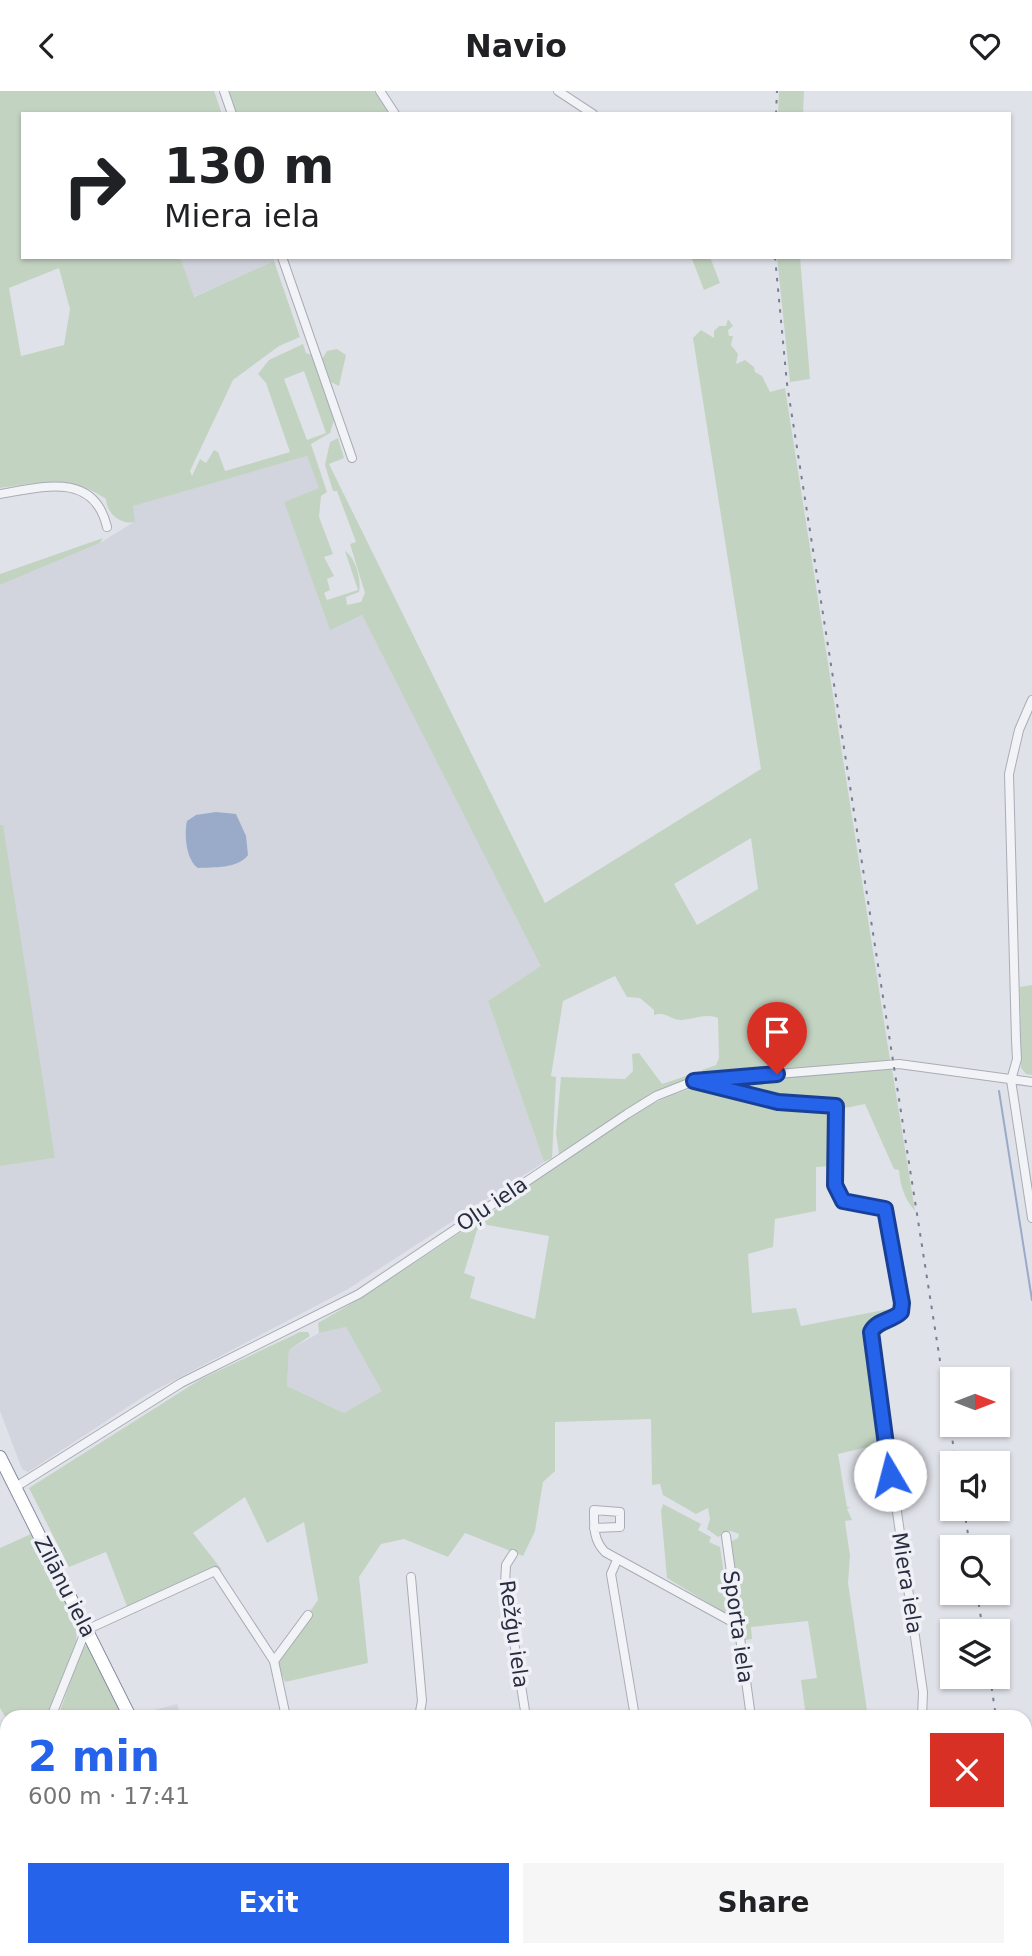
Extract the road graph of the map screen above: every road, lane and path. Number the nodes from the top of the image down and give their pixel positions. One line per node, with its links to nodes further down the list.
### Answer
1 (224, 91): 4 (street)
2 (380, 91): 5 (street)
3 (558, 91): 6 (street)
4 (231, 112)
5 (394, 112)
6 (588, 112)
7 (283, 259): 8 (street)
8 (352, 458)
9 (0, 494): 10 (street)
10 (107, 527)
11 (1032, 700): 12 (street)
12 (1011, 1080): 13 (street, Oļu iela); 14 (street, Oļu iela); 15 (street)
13 (694, 1081): 17 (street, Oļu iela); 34 (street, Miera iela)
14 (1032, 1082)
15 (1032, 1218)
16 (0, 1457): 17 (highway, Zīlānu iela)
17 (14, 1488): 25 (highway, Zīlānu iela)
18 (594, 1528): 21 (street)
19 (726, 1536): 24 (street, Sporta iela)
20 (513, 1554): 31 (street, Režģu iela)
21 (617, 1560): 24 (street); 32 (street)
22 (411, 1577): 30 (street)
23 (308, 1615): 26 (street)
24 (736, 1624): 33 (street, Sporta iela)
25 (86, 1630): 26 (street); 27 (street); 28 (highway, Zīlānu iela)
26 (274, 1661): 29 (street)
27 (54, 1710)
28 (125, 1710)
29 (284, 1710)
30 (420, 1710)
31 (525, 1710)
32 (634, 1710)
33 (750, 1710)
34 (922, 1710)

